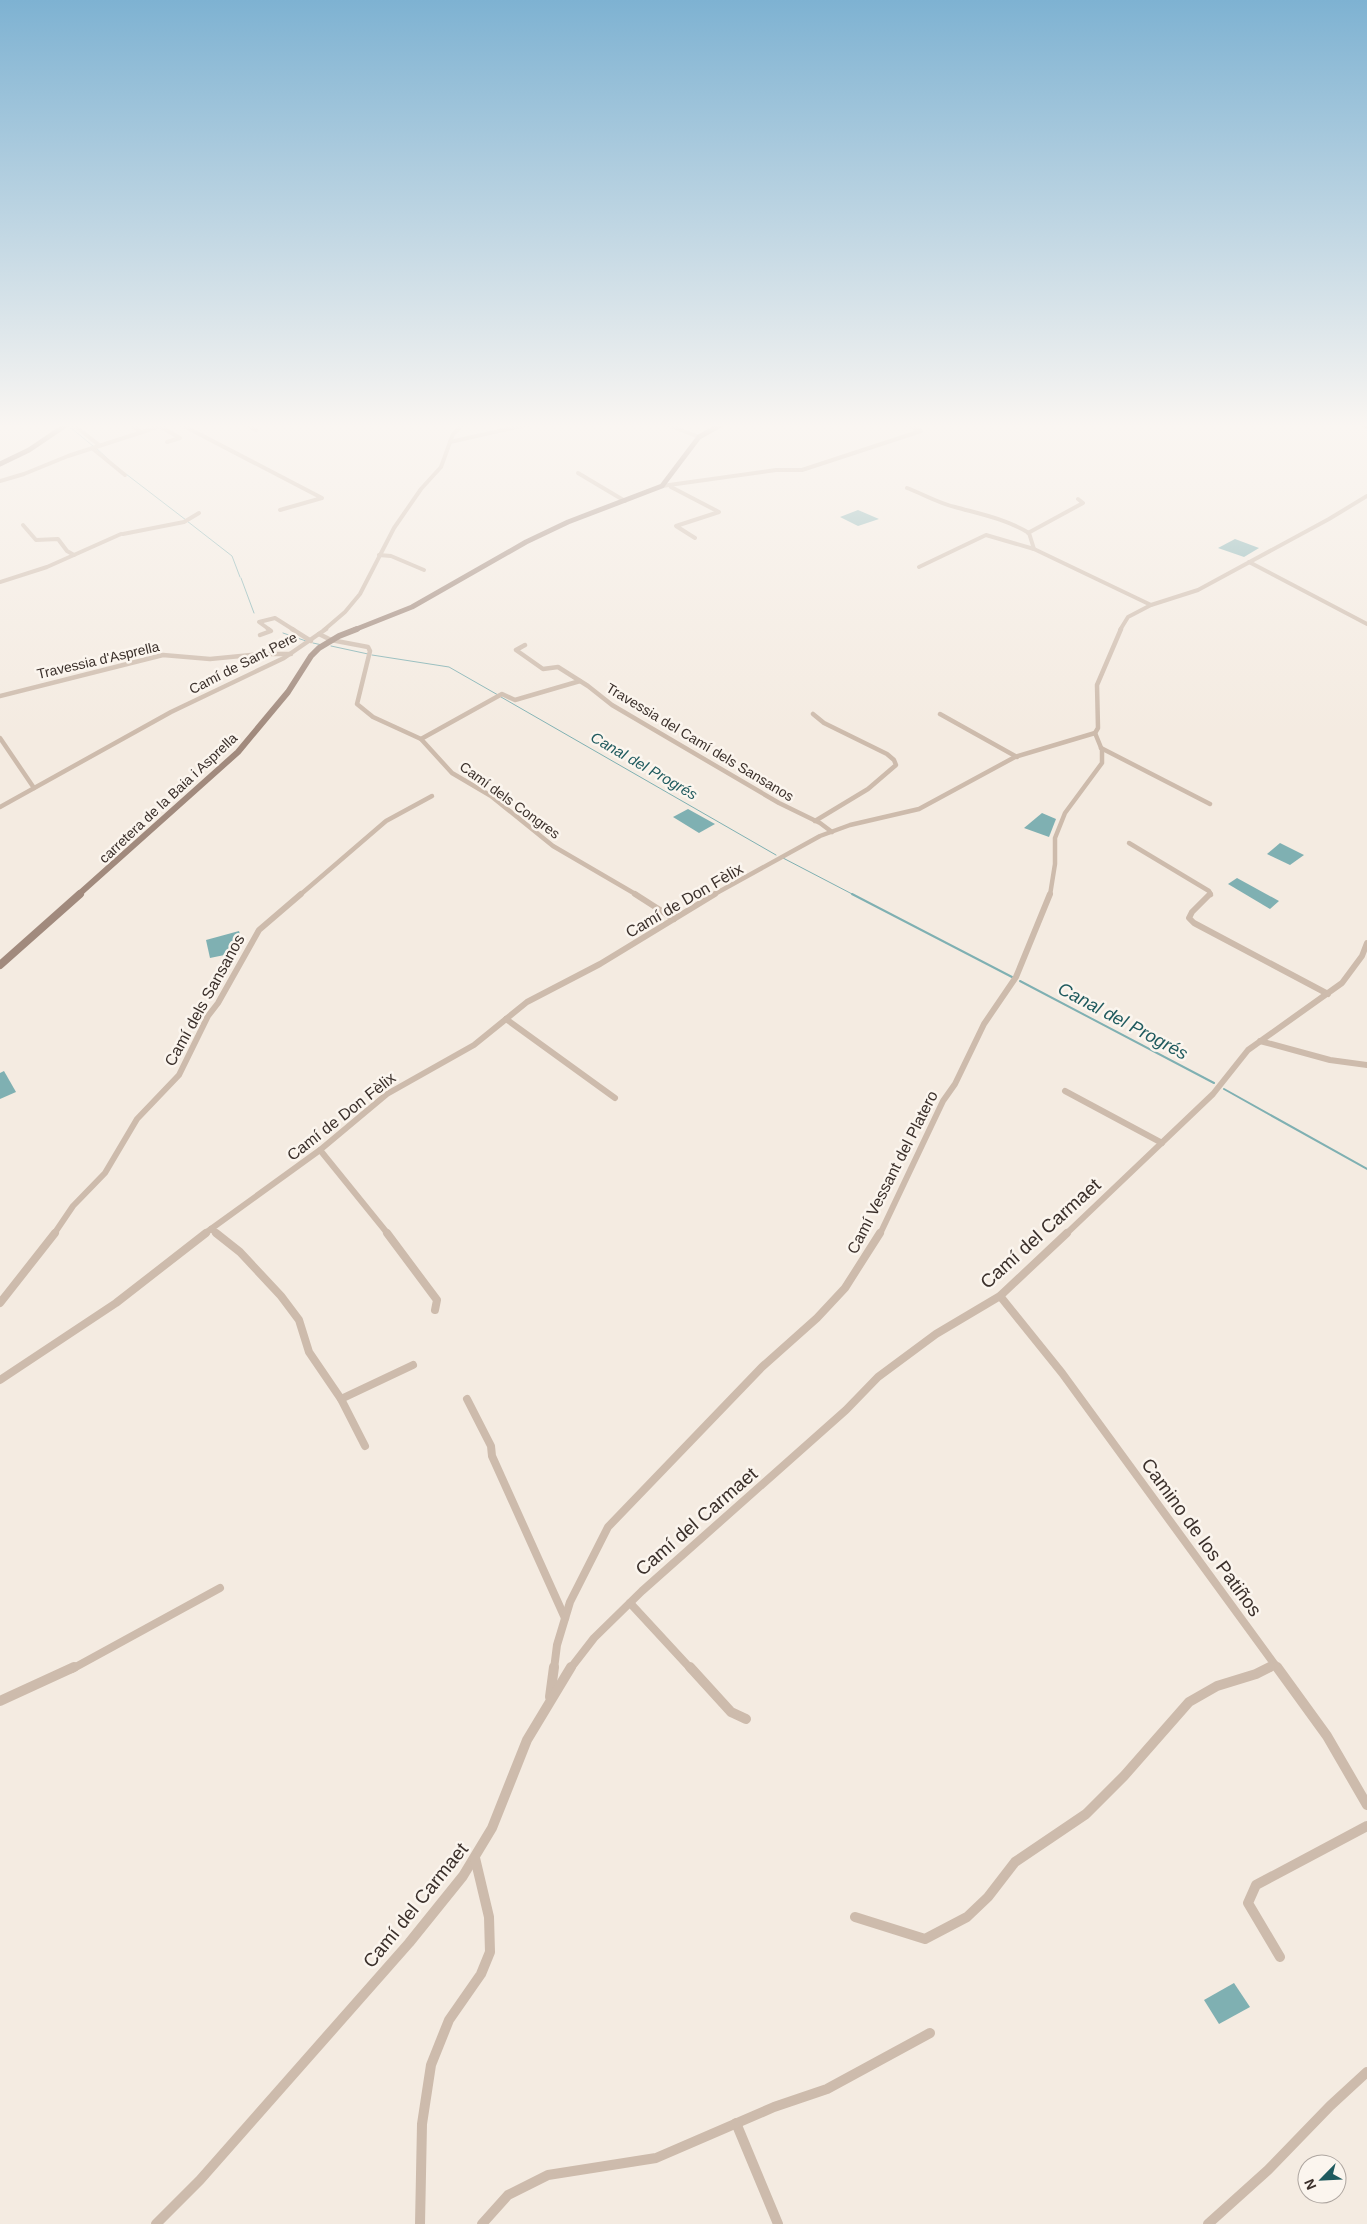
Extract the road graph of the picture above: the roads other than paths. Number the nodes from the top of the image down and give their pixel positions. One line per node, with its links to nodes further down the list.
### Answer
1 (25, 527): 12 (street)
2 (156, 527): 12 (street)
3 (395, 527): 13 (street, Camí de Sant Pere)
4 (558, 527): 22 (main road, carretera de la Baia i Asprella)
5 (677, 527): 10 (street)
6 (1017, 527): 9 (street)
7 (1039, 527): 9 (street)
8 (1312, 527): 14 (street)
9 (1028, 533): 11 (street)
10 (695, 538)
11 (1034, 549): 15 (street); 18 (street)
12 (74, 554): 17 (street)
13 (379, 555): 16 (street); 20 (street, Camí de Sant Pere)
14 (1249, 562): 18 (street); 19 (street)
15 (919, 567)
16 (424, 570)
17 (0, 582)
18 (1151, 606): 30 (street)
19 (1367, 624)
20 (319, 634): 22 (street, Camí dels Congres); 23 (street, Camí de Sant Pere)
21 (260, 635): 23 (street)
22 (331, 640): 32 (street, Camí dels Congres); 44 (main road, carretera de la Baia i Asprella)
23 (311, 641): 25 (street, Camí de Sant Pere)
24 (525, 645): 26 (street, Travessia del Camí dels Sansanos)
25 (291, 654): 27 (street, Travessia d'Asprella); 35 (street, Camí de Sant Pere)
26 (580, 681): 32 (street); 39 (street, Travessia del Camí dels Sansanos)
27 (0, 696)
28 (813, 714): 39 (street)
29 (940, 714): 34 (street)
30 (1095, 733): 33 (street); 34 (street, Camí de Don Fèlix)
31 (0, 738): 35 (street)
32 (421, 740): 42 (street, Camí dels Congres)
33 (1101, 748): 37 (street); 64 (street, Camí Vessant del Platero)
34 (1017, 757): 40 (street, Camí de Don Fèlix)
35 (34, 788): 38 (street, Camí de Sant Pere)
36 (432, 796): 55 (street, Camí dels Sansanos)
37 (1210, 804)
38 (0, 807)
39 (815, 821): 40 (street, Travessia del Camí dels Sansanos)
40 (832, 832): 42 (street, Camí de Don Fèlix)
41 (1129, 843): 45 (street)
42 (674, 919): 46 (street, Camí de Don Fèlix)
43 (1367, 943): 45 (street, Camí del Carmaet)
44 (0, 965)
45 (1328, 994): 47 (street, Camí del Carmaet)
46 (506, 1019): 50 (street); 52 (street, Camí de Don Fèlix)
47 (1260, 1041): 48 (street); 51 (street, Camí del Carmaet)
48 (1367, 1065)
49 (1065, 1091): 51 (street)
50 (615, 1098)
51 (1162, 1143): 54 (street, Camí del Carmaet)
52 (320, 1150): 53 (street, Camí de Don Fèlix); 56 (street)
53 (212, 1229): 58 (street, Camí de Don Fèlix); 59 (street)
54 (1000, 1296): 63 (street, Camí del Carmaet); 65 (street, Camino de los Patiños)
55 (0, 1303)
56 (435, 1310)
57 (413, 1365): 59 (street)
58 (0, 1380)
59 (341, 1399): 61 (street)
60 (467, 1399): 64 (street)
61 (365, 1446)
62 (220, 1588): 67 (street)
63 (630, 1603): 66 (street, Camí del Carmaet); 68 (street)
64 (565, 1618): 66 (street, Camí Vessant del Platero)
65 (1275, 1665): 69 (street, Camino de los Patiños); 72 (street)
66 (550, 1700): 71 (street, Camí del Carmaet)
67 (0, 1701)
68 (746, 1719)
69 (1367, 1804)
70 (1367, 1826): 73 (street)
71 (475, 1858): 77 (street, Camí del Carmaet); 78 (street)
72 (856, 1917)
73 (1280, 1957)
74 (930, 2033): 76 (street)
75 (1367, 2072): 81 (street)
76 (736, 2123): 79 (street); 80 (street)
77 (156, 2224)
78 (420, 2224)
79 (482, 2224)
80 (778, 2224)
81 (1208, 2224)

